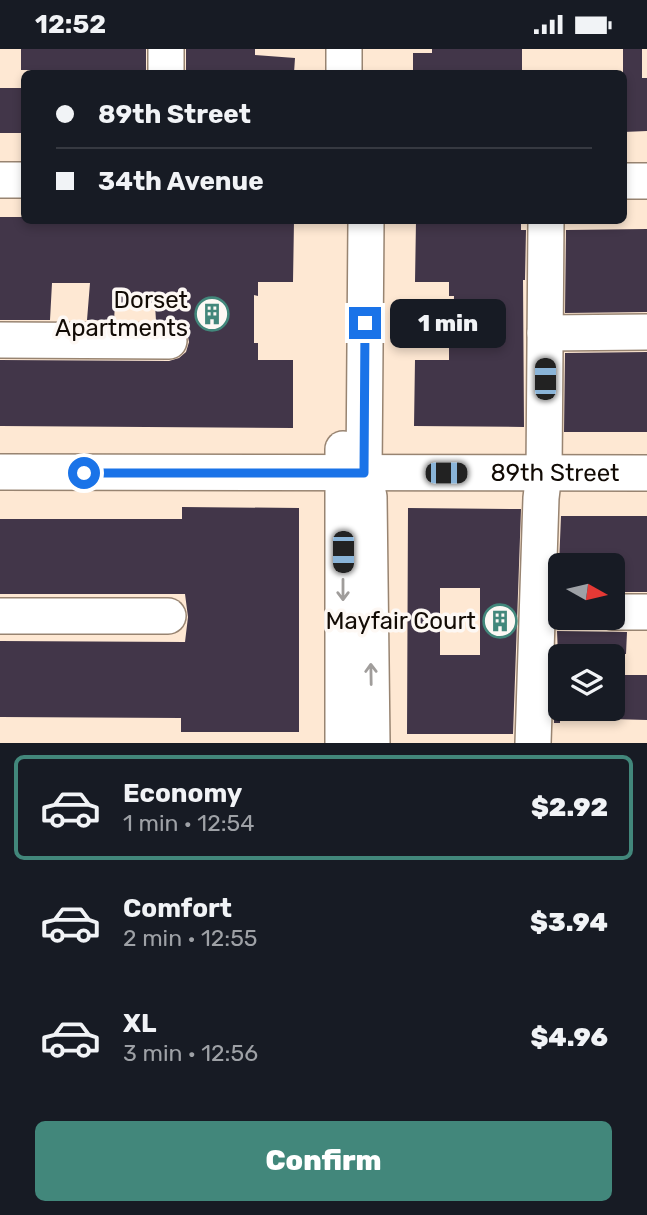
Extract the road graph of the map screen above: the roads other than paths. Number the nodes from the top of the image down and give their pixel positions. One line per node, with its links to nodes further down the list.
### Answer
1 (166, 49): 4 (street)
2 (344, 49): 5 (street)
3 (366, 49): 6 (street)
4 (166, 70)
5 (344, 70)
6 (366, 70)
7 (0, 180): 8 (street)
8 (21, 180)
9 (627, 181): 10 (street)
10 (647, 181)
11 (344, 224): 19 (street)
12 (366, 224): 19 (street)
13 (546, 224): 15 (street)
14 (647, 332): 15 (street)
15 (545, 333): 20 (street)
16 (0, 340): 17 (street)
17 (169, 341)
18 (0, 472): 19 (street, 89th Street)
19 (354, 473): 20 (street, 89th Street); 28 (street, one-way to 28); 29 (street, one-way to 19)
20 (544, 473): 21 (street, 89th Street); 22 (street)
21 (647, 473)
22 (548, 597)
23 (625, 612): 24 (street)
24 (647, 612)
25 (0, 616): 26 (street)
26 (167, 616)
27 (548, 619): 30 (street)
28 (343, 743)
29 (372, 743)
30 (533, 743)

